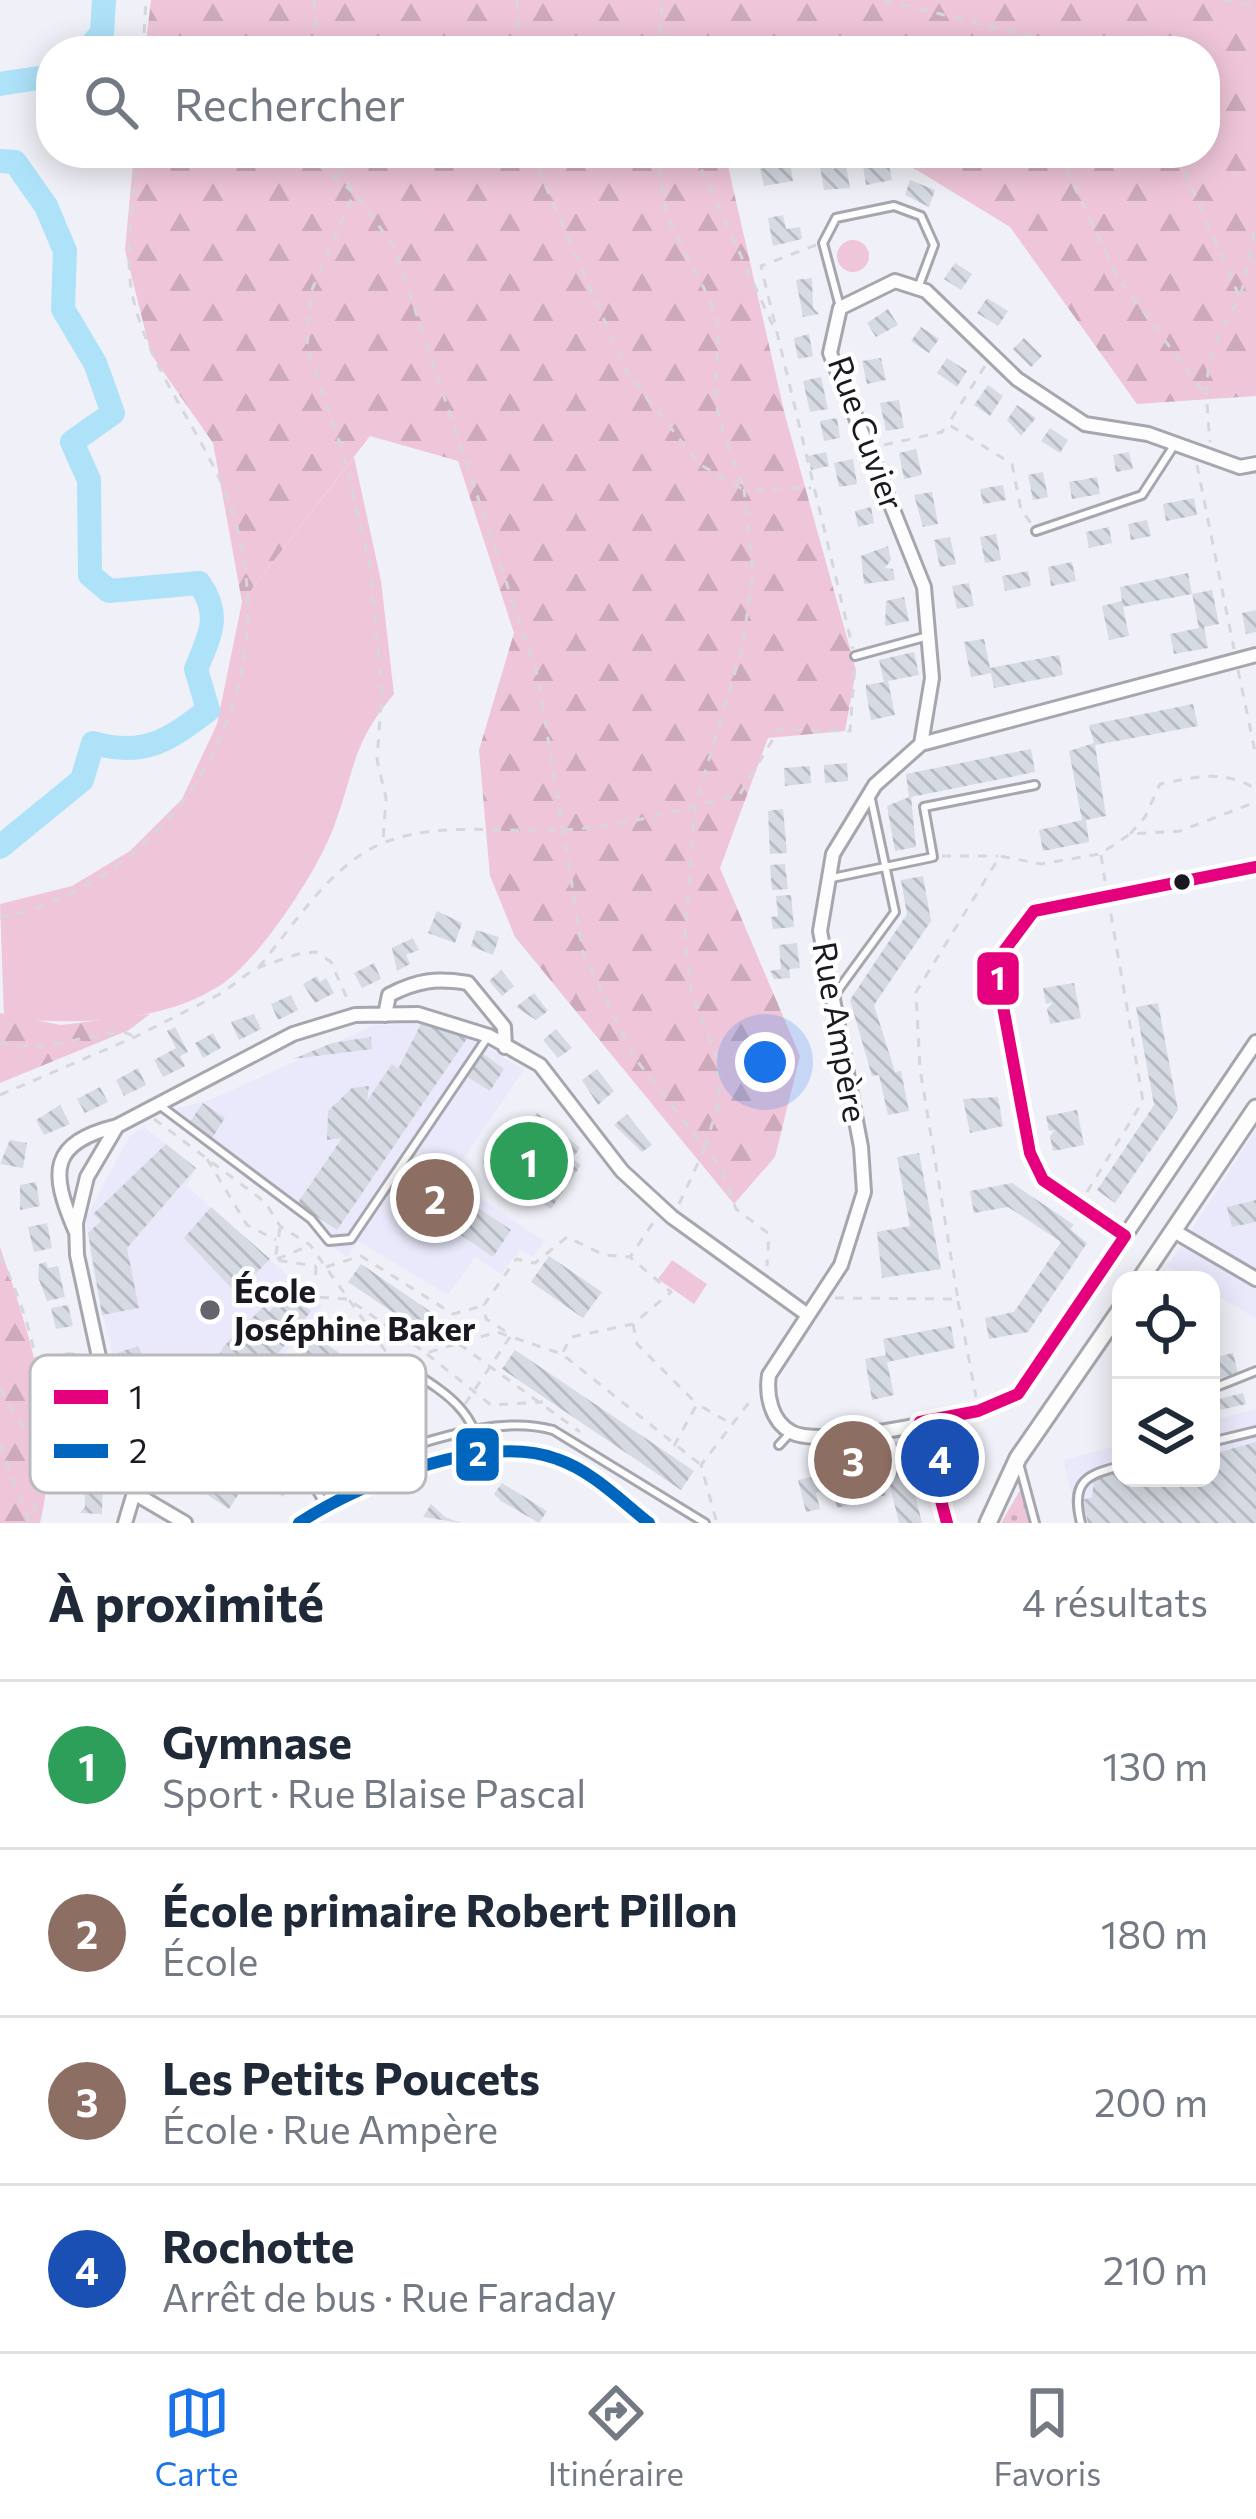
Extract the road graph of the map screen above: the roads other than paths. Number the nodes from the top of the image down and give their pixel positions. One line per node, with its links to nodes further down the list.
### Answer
1 (917, 288): 2 (street, Rue Cuvier); 2 (lane); 3 (street)
2 (840, 308): 6 (street, Rue Cuvier)
3 (1175, 444): 4 (street); 5 (lane)
4 (1256, 464)
5 (1036, 531)
6 (928, 636): 8 (lane); 9 (street, Rue Cuvier)
7 (1256, 655): 9 (street, Rue Ampère)
8 (855, 656)
9 (921, 744): 11 (street, Rue Ampère)
10 (1035, 785): 12 (lane)
11 (869, 794): 12 (lane); 14 (street, Rue Ampère)
12 (885, 867): 14 (lane); 15 (lane)
13 (1256, 867): 25 (street)
14 (829, 878): 15 (street, Rue Ampère)
15 (831, 1000): 28 (street, Rue Ampère)
16 (385, 1015): 17 (street); 19 (street); 20 (street)
17 (489, 1036): 19 (street); 20 (lane)
18 (1256, 1042): 25 (street)
19 (505, 1047): 28 (street)
20 (158, 1103): 22 (street)
21 (1256, 1108): 23 (street)
22 (116, 1126): 24 (street); 24 (street)
23 (1174, 1232): 26 (street); 27 (street)
24 (77, 1234): 30 (street)
25 (1125, 1236): 34 (street)
26 (1146, 1271)
27 (1256, 1280)
28 (805, 1312): 37 (street, Rue Ampère)
29 (1112, 1322): 42 (street)
30 (101, 1355)
31 (1256, 1371): 33 (lane)
32 (426, 1381): 35 (lane)
33 (1220, 1385)
34 (920, 1422): 37 (street); 54 (street)
35 (477, 1430): 39 (lane); 41 (lane); 53 (lane)
36 (1256, 1431): 38 (lane)
37 (791, 1432): 40 (lane)
38 (1220, 1440)
39 (426, 1443)
40 (779, 1445)
41 (480, 1454): 44 (street); 52 (street)
42 (1018, 1458): 55 (street); 56 (lane)
43 (1112, 1470): 57 (lane)
44 (426, 1471)
45 (134, 1493): 49 (street); 50 (street)
46 (318, 1493): 48 (lane)
47 (356, 1493): 48 (street)
48 (324, 1503): 51 (street)
49 (124, 1523)
50 (185, 1523)
51 (299, 1523)
52 (649, 1523)
53 (710, 1523)
54 (947, 1523)
55 (988, 1523)
56 (1035, 1523)
57 (1081, 1523)

